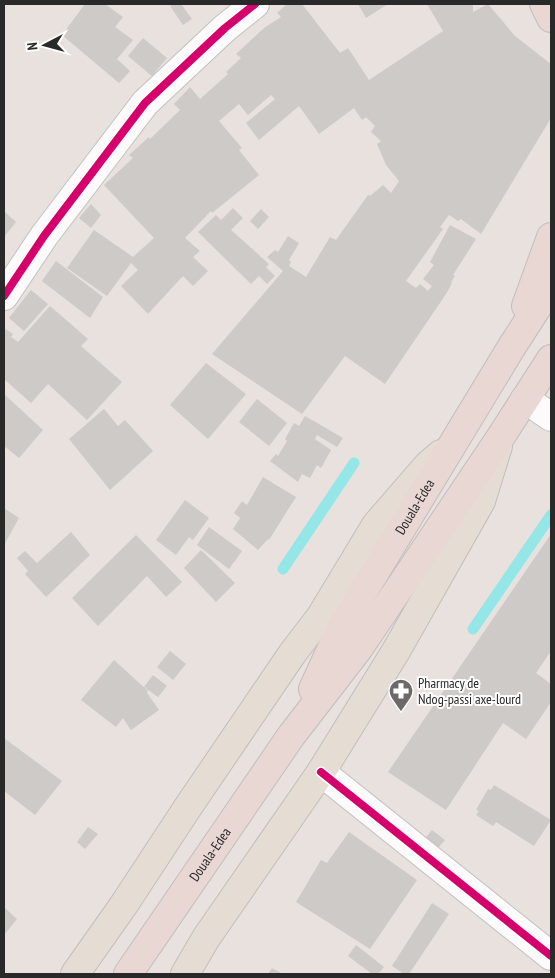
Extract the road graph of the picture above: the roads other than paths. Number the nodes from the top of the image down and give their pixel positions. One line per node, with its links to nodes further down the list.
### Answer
1 (255, 4): 6 (street)
2 (544, 4): 3 (highway)
3 (551, 18)
4 (551, 236): 7 (highway)
5 (551, 286): 7 (highway, Douala-Edea)
6 (4, 296)
7 (510, 348): 12 (highway, Douala-Edea)
8 (551, 359): 9 (highway, Douala-Edea)
9 (526, 399): 10 (street); 11 (highway, Douala-Edea)
10 (551, 416)
11 (500, 438): 13 (highway, Douala-Edea); 14 (main road)
12 (453, 443): 13 (highway, Douala-Edea); 16 (main road)
13 (292, 736): 17 (highway, Douala-Edea)
14 (322, 772): 15 (street); 18 (main road)
15 (551, 956)
16 (75, 974)
17 (128, 974)
18 (184, 974)

